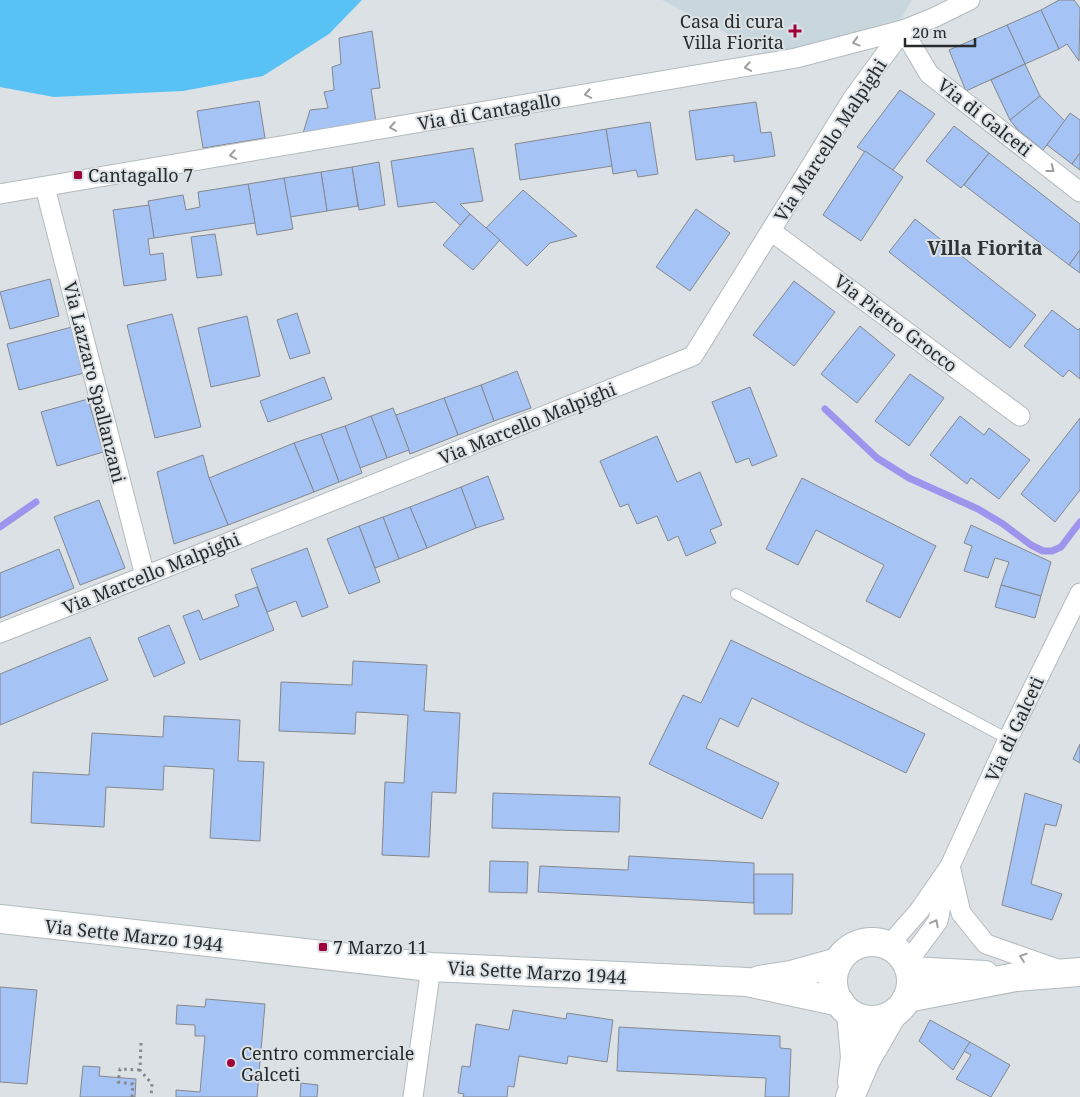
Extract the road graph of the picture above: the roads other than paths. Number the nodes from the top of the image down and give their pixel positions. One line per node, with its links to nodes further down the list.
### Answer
1 (970, 0): 2 (street, Via di Cantagallo)
2 (903, 30): 3 (street, Via di Cantagallo, one-way to 3); 4 (street, Via di Galceti, one-way to 4); 6 (street, Via Marcello Malpighi)
3 (45, 187): 5 (street, Via di Cantagallo); 8 (street, Via Lazzaro Spallanzani)
4 (1080, 192)
5 (0, 194)
6 (771, 230): 7 (street, Via Pietro Grocco); 8 (street, Via Marcello Malpighi)
7 (1020, 416)
8 (145, 576): 11 (street, Via Marcello Malpighi)
9 (1080, 593): 12 (street, Via di Galceti)
10 (736, 594): 12 (lane)
11 (0, 633)
12 (1008, 739): 13 (street, Via di Galceti)
13 (950, 866): 15 (street, Via di Galceti); 15 (street, Via di Galceti, one-way to 13); 18 (street, one-way to 13)
14 (0, 919): 17 (street, Via Sette Marzo 1944)
15 (902, 960): 16 (street, Via Sette Marzo 1944); 19 (street, Via Sette Marzo 1944); 21 (street)
16 (838, 962): 20 (street, Via Sette Marzo 1944); 22 (street)
17 (431, 967): 20 (street, Via Sette Marzo 1944); 23 (street)
18 (1074, 972): 19 (street, Via Sette Marzo 1944)
19 (1016, 977): 21 (street, Via Sette Marzo 1944)
20 (747, 982): 22 (street, Via Sette Marzo 1944)
21 (899, 1007): 22 (street, Via Sette Marzo 1944); 24 (street)
22 (845, 1008): 24 (street)
23 (413, 1097)
24 (850, 1097)

